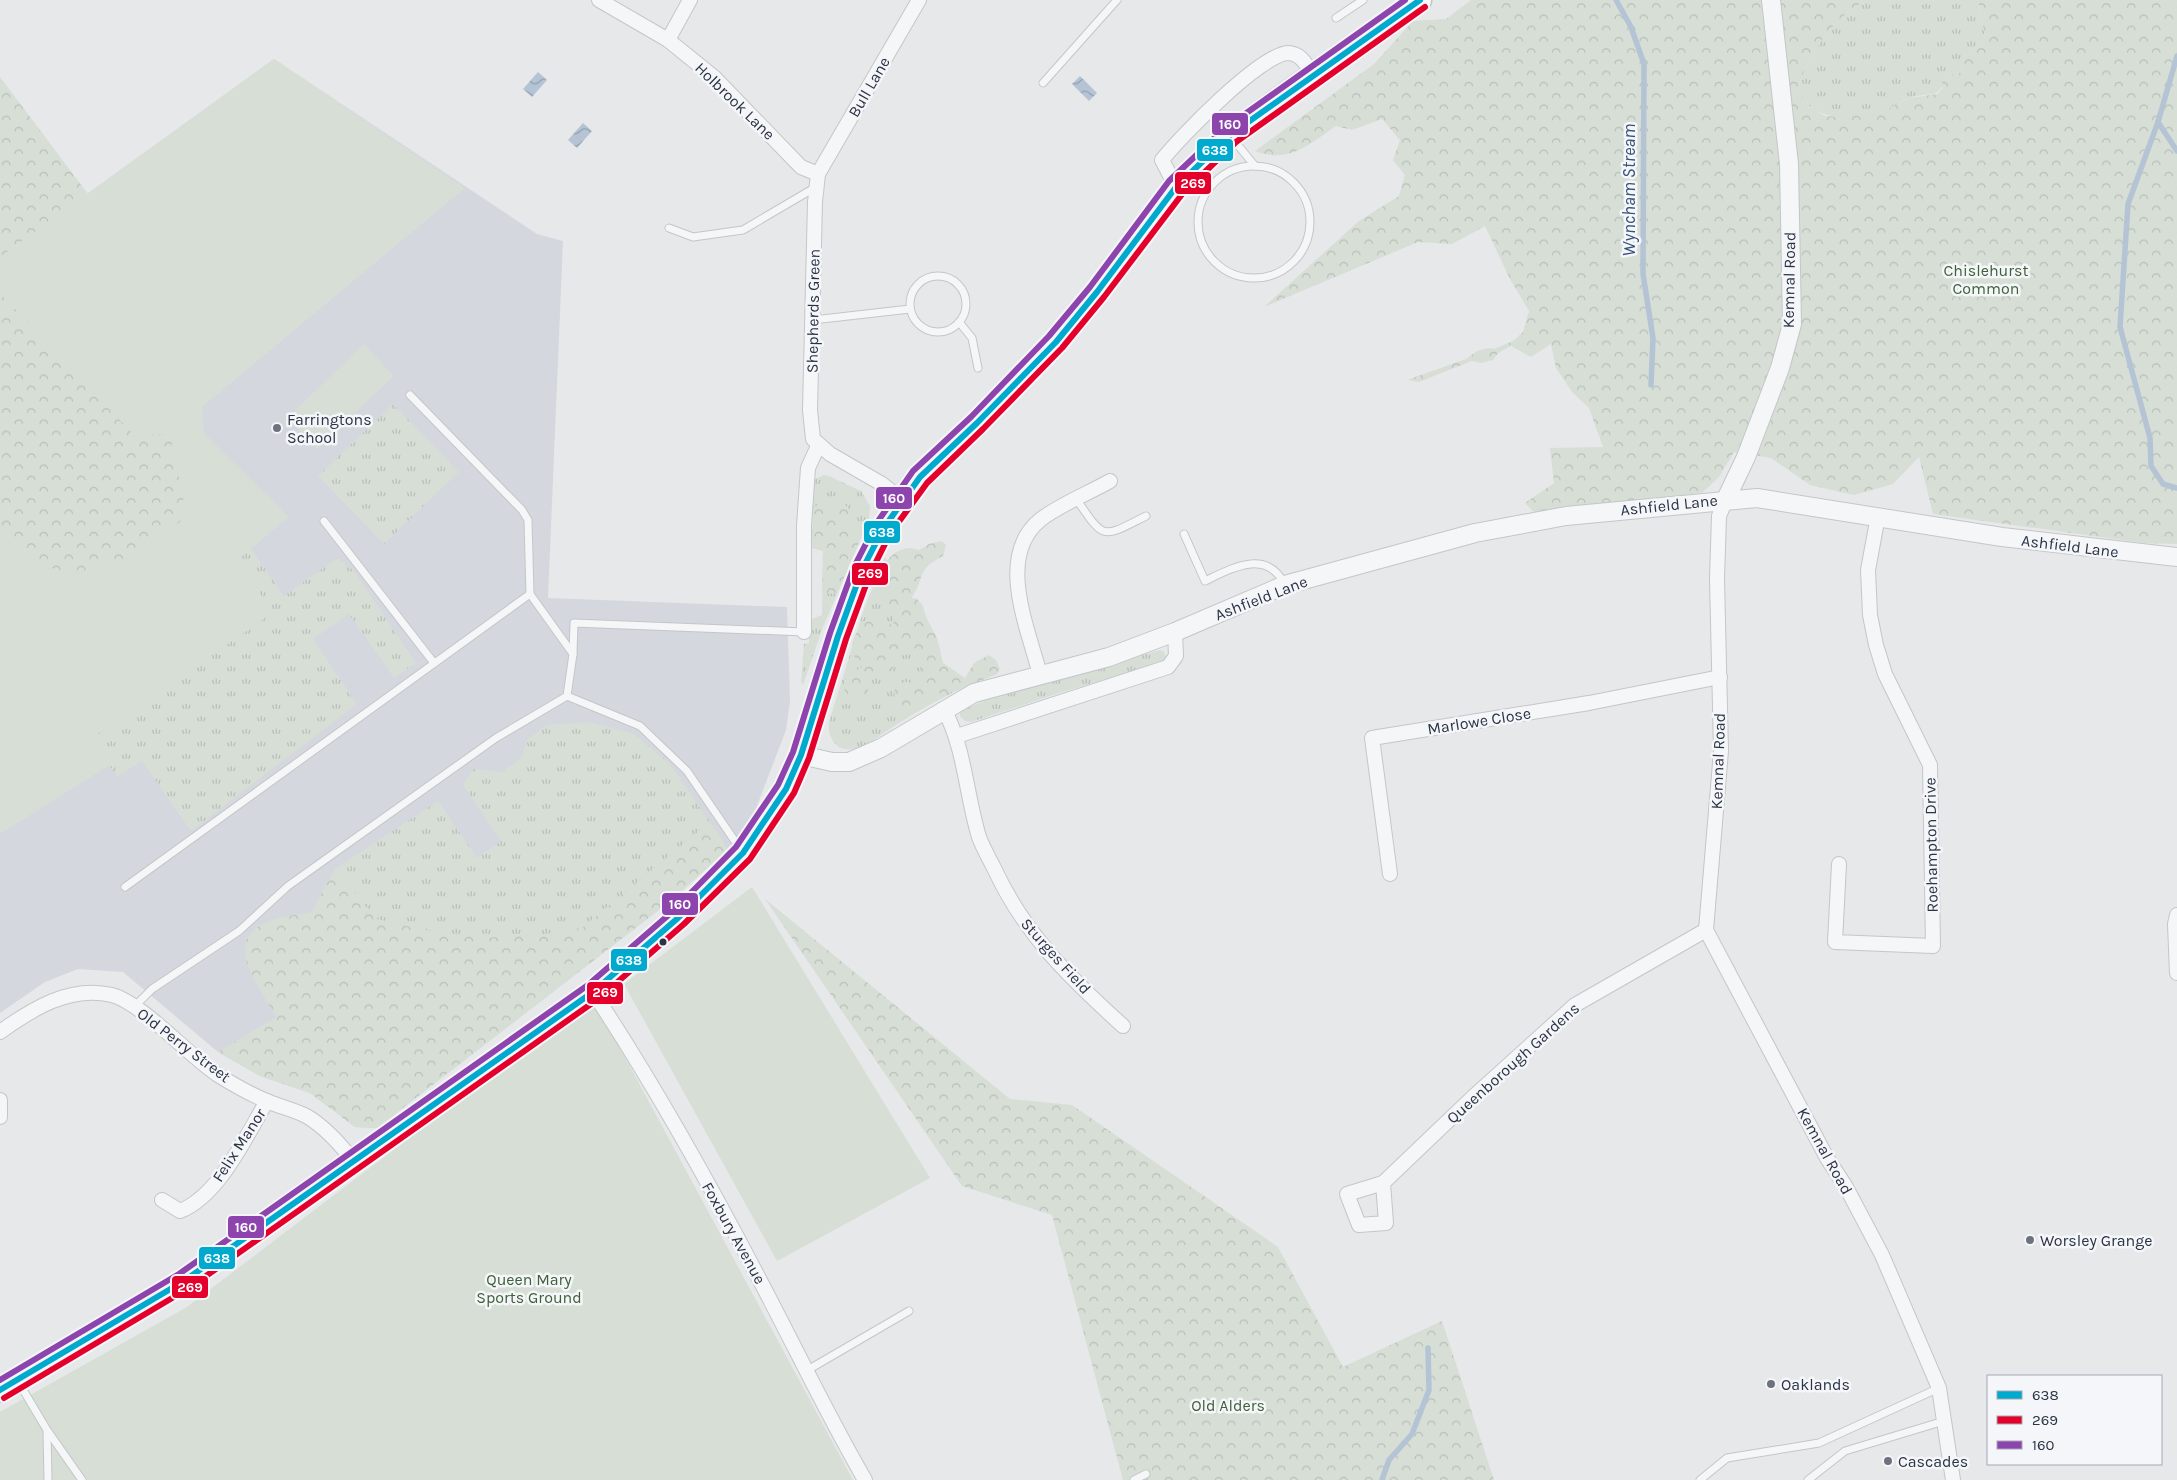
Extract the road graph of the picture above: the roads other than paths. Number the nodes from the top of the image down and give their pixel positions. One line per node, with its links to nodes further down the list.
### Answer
1 (690, 0): 9 (street)
2 (919, 0): 14 (street, Bull Lane)
3 (1117, 0): 11 (lane)
4 (1363, 0): 8 (lane)
5 (1420, 0): 10 (main road)
6 (1771, 0): 24 (street, Kemnal Road)
7 (601, 1): 9 (street, Holbrook Lane)
8 (1336, 18)
9 (668, 40): 14 (street, Holbrook Lane)
10 (1313, 74): 12 (main road); 15 (street)
11 (1043, 83)
12 (1230, 136): 13 (lane); 15 (main road)
13 (1255, 166): 13 (lane)
14 (817, 181): 16 (lane); 18 (street, Shepherds Green)
15 (1176, 187): 25 (main road)
16 (669, 228)
17 (910, 309): 18 (lane); 19 (lane); 19 (lane)
18 (813, 320): 22 (street, Shepherds Green)
19 (959, 322): 20 (lane)
20 (978, 368)
21 (410, 395): 33 (lane)
22 (818, 446): 25 (street); 34 (street)
23 (1110, 481): 26 (street)
24 (1726, 499): 28 (street, Ashfield Lane); 32 (street, Ashfield Lane); 39 (street, Kemnal Road)
25 (902, 500): 43 (main road)
26 (1077, 500): 27 (lane); 38 (street)
27 (1146, 516)
28 (1878, 516): 31 (street, Ashfield Lane); 45 (street, Roehampton Drive)
29 (324, 521): 37 (lane)
30 (1184, 534): 32 (lane)
31 (2177, 557)
32 (1285, 585): 35 (street, Ashfield Lane)
33 (530, 594): 36 (lane); 37 (lane)
34 (804, 632): 36 (lane)
35 (1175, 632): 38 (street, Ashfield Lane); 42 (street)
36 (573, 654): 40 (lane)
37 (434, 663): 47 (lane)
38 (1040, 675): 41 (street, Ashfield Lane)
39 (1720, 677): 46 (street, Marlowe Close); 49 (street, Kemnal Road)
40 (567, 696): 44 (lane); 52 (lane)
41 (944, 709): 42 (street, Sturges Field); 43 (street, Ashfield Lane)
42 (957, 736): 53 (street, Sturges Field)
43 (801, 755): 44 (main road)
44 (743, 853): 51 (main road)
45 (1838, 864)
46 (1390, 874)
47 (125, 887)
48 (2177, 915): 50 (street)
49 (1706, 930): 59 (street, Queenborough Gardens); 64 (street, Kemnal Road)
50 (2177, 973)
51 (593, 992): 58 (main road); 62 (street, Foxbury Avenue)
52 (134, 1007): 54 (street, Old Perry Street); 56 (street, Old Perry Street)
53 (1123, 1026)
54 (0, 1032)
55 (0, 1100): 57 (street)
56 (267, 1101): 58 (street, Old Perry Street); 60 (street, Felix Manor)
57 (0, 1117)
58 (354, 1162): 63 (main road)
59 (1383, 1183)
60 (162, 1200)
61 (909, 1311): 62 (lane)
62 (806, 1371): 70 (street, Foxbury Avenue)
63 (9, 1385): 66 (lane)
64 (1939, 1388): 65 (street, Kemnal Road); 72 (lane)
65 (1944, 1421): 73 (lane); 74 (street, Kemnal Road)
66 (48, 1430): 68 (lane); 69 (lane)
67 (1146, 1474): 71 (lane)
68 (48, 1480)
69 (82, 1480)
70 (865, 1480)
71 (1134, 1480)
72 (1700, 1480)
73 (1808, 1480)
74 (1953, 1480)

